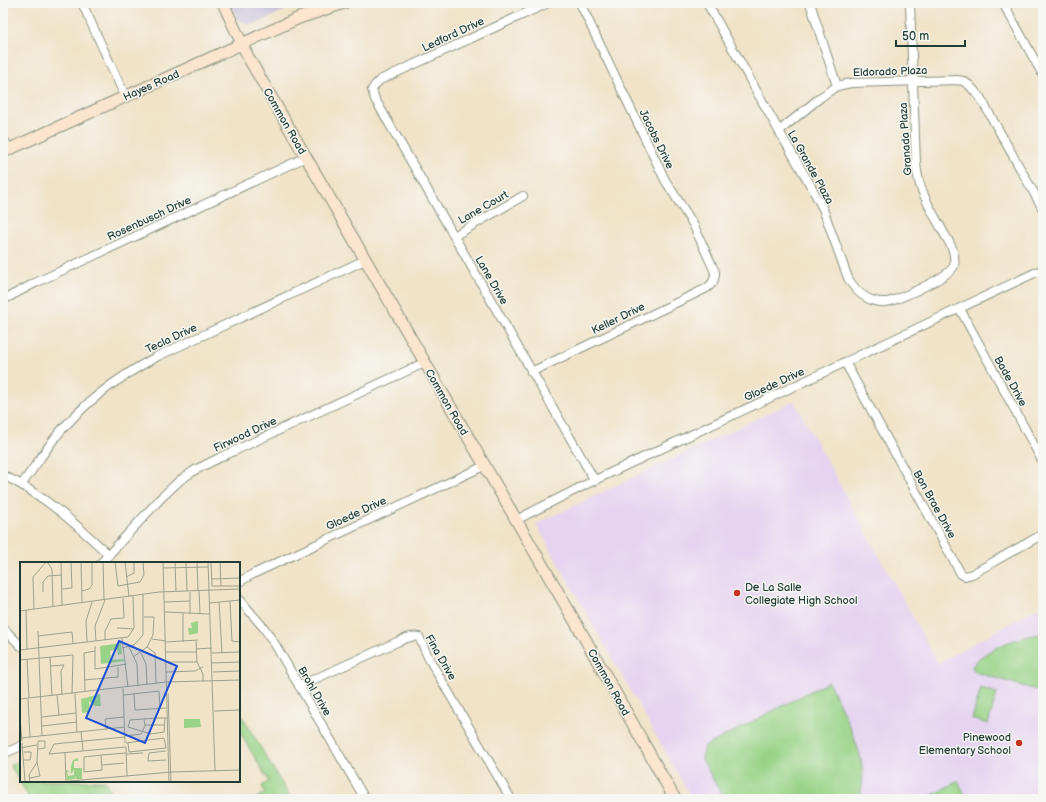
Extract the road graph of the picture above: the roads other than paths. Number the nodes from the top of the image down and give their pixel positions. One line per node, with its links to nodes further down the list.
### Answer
1 (82, 3): 17 (street)
2 (223, 3): 12 (street, Common Road)
3 (320, 3): 11 (street, Hayes Road)
4 (344, 3): 11 (street, Hayes Road)
5 (548, 3): 16 (street, Ledford Drive)
6 (580, 3): 27 (street, Jacobs Drive)
7 (707, 3): 18 (street, La Grande Plaza)
8 (810, 3): 15 (street)
9 (910, 3): 14 (street, Granada Plaza)
10 (1003, 3): 13 (street)
11 (299, 18): 12 (street, Hayes Road)
12 (241, 44): 17 (street, Hayes Road); 21 (street, Common Road)
13 (1043, 75)
14 (913, 81): 15 (street, Eldorado Plaza); 23 (street, Eldorado Plaza); 28 (street, Granada Plaza)
15 (837, 86): 18 (street, Eldorado Plaza)
16 (372, 90): 24 (street, Lane Drive)
17 (125, 96): 20 (street, Hayes Road)
18 (779, 131): 28 (street, La Grande Plaza)
19 (3, 137): 20 (street)
20 (6, 151)
21 (306, 157): 25 (street, Common Road); 29 (street, Rosenbusch Drive)
22 (523, 196): 24 (street, Lane Court)
23 (1043, 209)
24 (454, 236): 33 (street, Lane Drive)
25 (365, 260): 32 (street, Common Road); 38 (street, Tecla Drive)
26 (1043, 269): 30 (street, Gloede Drive)
27 (714, 283): 33 (street, Keller Drive)
28 (915, 291)
29 (3, 300)
30 (960, 309): 31 (street, Gloede Drive); 34 (street, Bade Drive)
31 (845, 362): 37 (street, Gloede Drive); 40 (street, Bon Brae Drive)
32 (424, 363): 35 (street, Common Road); 41 (street, Firwood Drive)
33 (532, 372): 37 (street, Lane Drive)
34 (1043, 462)
35 (484, 466): 39 (street, Common Road); 43 (street, Gloede Drive)
36 (3, 475): 38 (street)
37 (594, 481): 39 (street, Gloede Drive)
38 (22, 484): 41 (street)
39 (516, 520): 52 (street, Common Road)
40 (1043, 534)
41 (109, 555): 42 (street, Firwood Drive)
42 (102, 562)
43 (240, 581)
44 (240, 600): 47 (street, Brohl Drive)
45 (3, 628): 46 (street)
46 (20, 645)
47 (299, 686): 50 (street, Brohl Drive); 51 (street, Fina Drive)
48 (20, 746): 49 (street)
49 (3, 754)
50 (365, 799)
51 (511, 799)
52 (675, 799)

